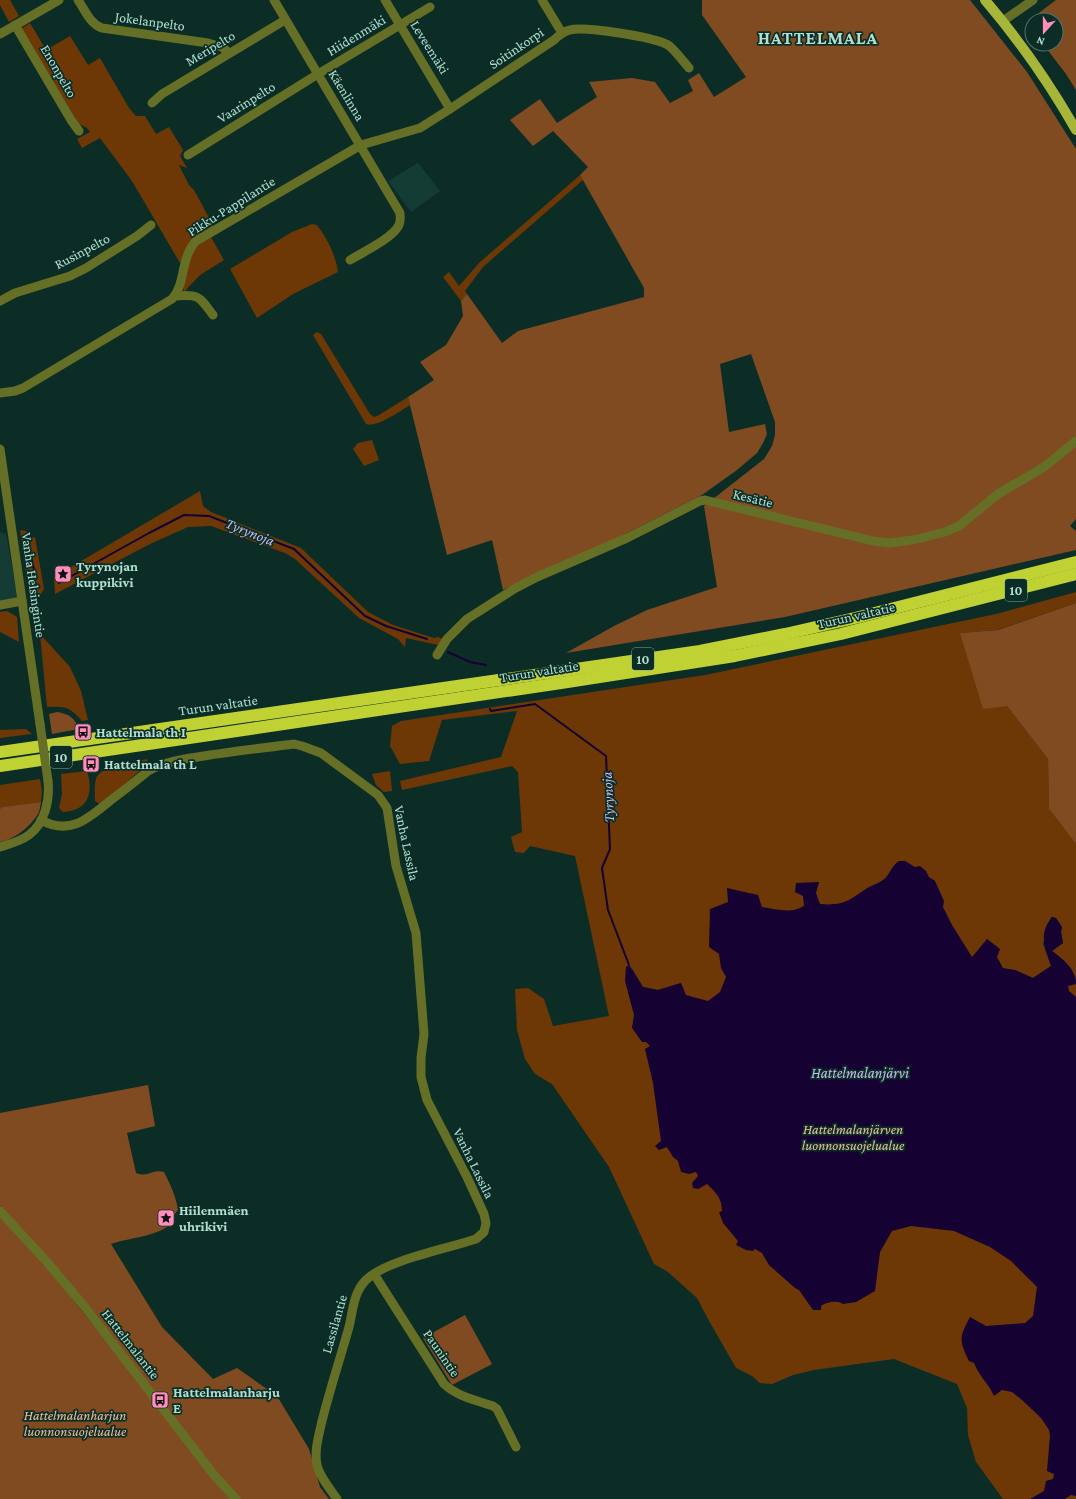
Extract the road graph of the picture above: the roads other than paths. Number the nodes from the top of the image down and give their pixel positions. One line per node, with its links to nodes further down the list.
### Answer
1 (78, 0): 15 (street, Jokelanpelto)
2 (274, 0): 9 (street, Käenlinna)
3 (386, 0): 12 (street, Leveemäki)
4 (542, 0): 13 (street)
5 (985, 0): 10 (main road)
6 (1033, 0): 10 (street)
7 (54, 1): 11 (street)
8 (430, 7): 12 (street, Hiidenmäki)
9 (285, 20): 15 (street, Meripelto); 17 (street, Käenlinna)
10 (1003, 21): 20 (main road)
11 (15, 25): 14 (street); 21 (street, Enonpelto)
12 (400, 25): 17 (street, Hiidenmäki); 19 (street, Leveemäki)
13 (562, 33): 16 (street, Soitinkorpi); 19 (street, Soitinkorpi)
14 (0, 34)
15 (229, 53): 18 (street, Meripelto)
16 (689, 68)
17 (318, 74): 22 (street, Käenlinna); 23 (street, Vaarinpelto)
18 (152, 103)
19 (450, 109): 22 (street, Soitinkorpi)
20 (1076, 130)
21 (79, 131)
22 (361, 146): 25 (street, Käenlinna); 26 (street, Pikku-Pappilantie)
23 (188, 154)
24 (151, 225): 27 (street, Rusinpelto)
25 (350, 260)
26 (175, 296): 28 (street); 29 (street)
27 (0, 301)
28 (213, 315)
29 (0, 393)
30 (1076, 441): 38 (street, Kesätie)
31 (0, 449): 36 (street, Vanha Helsingintie)
32 (1076, 562): 39 (highway, Turun valtatie / 10)
33 (1076, 574): 35 (highway, Turun valtatie / 10)
34 (1076, 579): 35 (highway)
35 (1047, 582): 40 (highway, Turun valtatie / 10)
36 (22, 601): 37 (street); 41 (street, Vanha Helsingintie, bridge)
37 (0, 605)
38 (437, 655)
39 (0, 752)
40 (0, 766)
41 (41, 820): 42 (street); 44 (street, Vanha Lassila)
42 (0, 847)
43 (0, 1211): 47 (street, Hattelmalantie)
44 (484, 1232): 45 (street, Lassilantie)
45 (374, 1274): 46 (street, Paunintie); 48 (street, Lassilantie)
46 (516, 1447)
47 (236, 1499)
48 (337, 1499)

